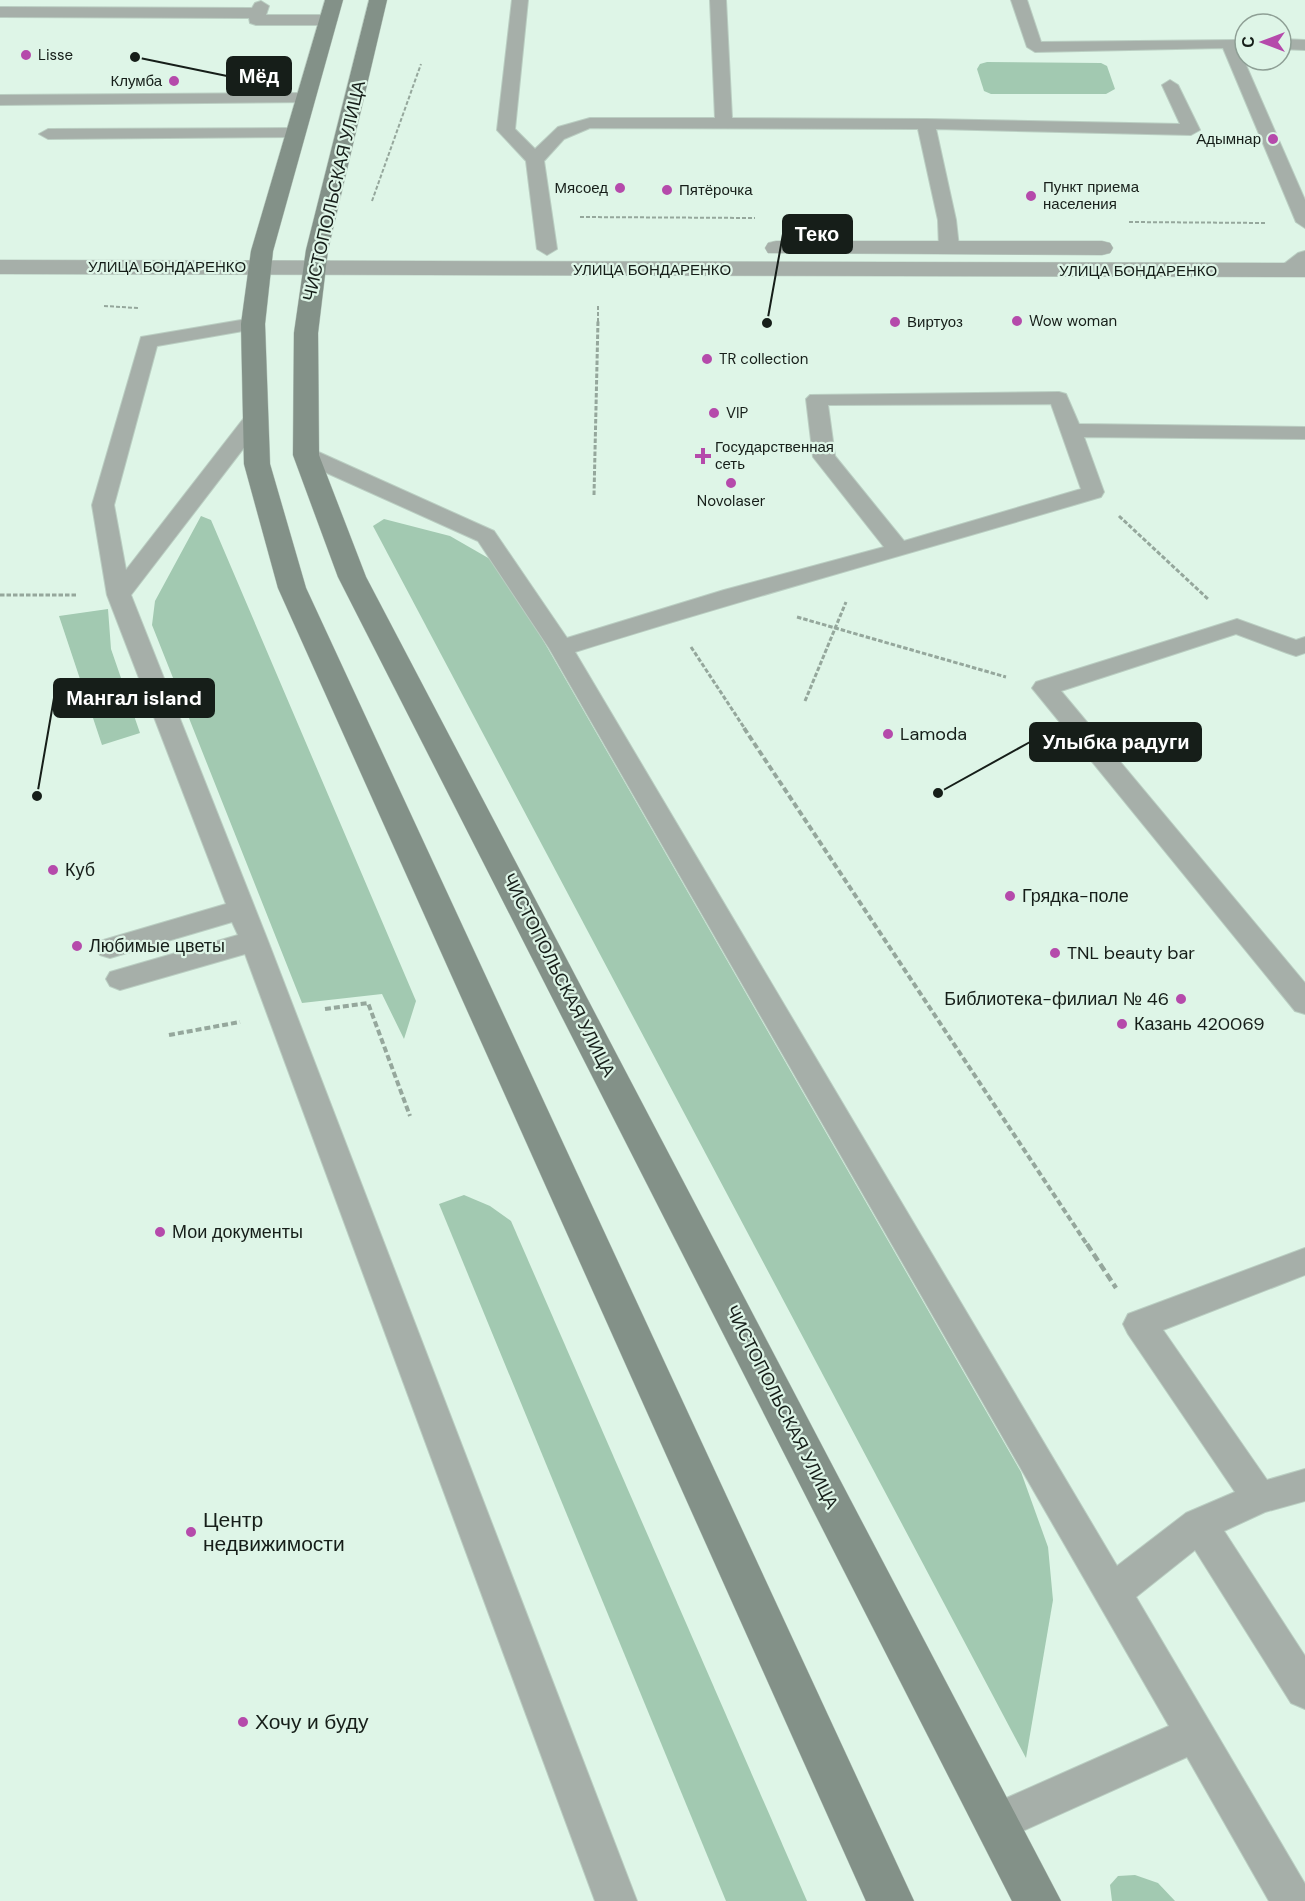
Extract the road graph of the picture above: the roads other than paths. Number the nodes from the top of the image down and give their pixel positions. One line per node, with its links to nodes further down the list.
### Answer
1 (334, 0): 8 (main road)
2 (378, 0): 26 (main road, ЧИСТОПОЛЬСКАЯ УЛИЦА)
3 (520, 0): 18 (lane)
4 (718, 0): 14 (lane)
5 (1019, 0): 9 (lane)
6 (261, 7): 7 (lane); 8 (lane)
7 (0, 12)
8 (329, 20): 12 (main road)
9 (1233, 43)
10 (1248, 72): 19 (lane)
11 (1170, 85): 15 (lane)
12 (305, 98): 13 (lane); 16 (main road)
13 (0, 100)
14 (724, 123): 15 (lane); 18 (lane)
15 (926, 124): 20 (lane)
16 (295, 133): 17 (lane); 25 (main road)
17 (48, 134)
18 (535, 160): 21 (lane)
19 (1305, 222)
20 (949, 247): 21 (street, УЛИЦА БОНДАРЕНКО); 22 (street, УЛИЦА БОНДАРЕНКО)
21 (547, 249): 26 (street, УЛИЦА БОНДАРЕНКО)
22 (1305, 250)
23 (0, 251): 25 (street, УЛИЦА БОНДАРЕНКО)
24 (1305, 257): 28 (lane)
25 (261, 259): 26 (street, УЛИЦА БОНДАРЕНКО); 27 (street, УЛИЦА БОНДАРЕНКО); 29 (main road)
26 (315, 259): 28 (street, УЛИЦА БОНДАРЕНКО); 33 (main road, ЧИСТОПОЛЬСКАЯ УЛИЦА)
27 (0, 267)
28 (1295, 270)
29 (253, 324): 30 (main road); 35 (lane)
30 (255, 419): 35 (lane); 52 (main road)
31 (1071, 430): 32 (lane); 34 (lane); 34 (lane)
32 (1305, 433)
33 (306, 454): 37 (lane); 50 (main road, ЧИСТОПОЛЬСКАЯ УЛИЦА)
34 (899, 550): 37 (lane)
35 (118, 595): 38 (lane)
36 (1305, 645): 42 (lane)
37 (561, 648): 47 (lane)
38 (241, 909): 39 (lane); 40 (lane)
39 (254, 941): 41 (lane); 51 (lane)
40 (110, 948)
41 (120, 979)
42 (1305, 1003)
43 (1305, 1261): 45 (lane)
44 (1305, 1485): 45 (lane)
45 (1259, 1498): 46 (lane)
46 (1199, 1525): 47 (lane); 48 (lane)
47 (1112, 1593): 49 (lane)
48 (1305, 1690)
49 (1195, 1734): 50 (lane); 54 (lane)
50 (998, 1822): 53 (main road, ЧИСТОПОЛЬСКАЯ УЛИЦА)
51 (616, 1901)
52 (890, 1901)
53 (1037, 1901)
54 (1292, 1901)

